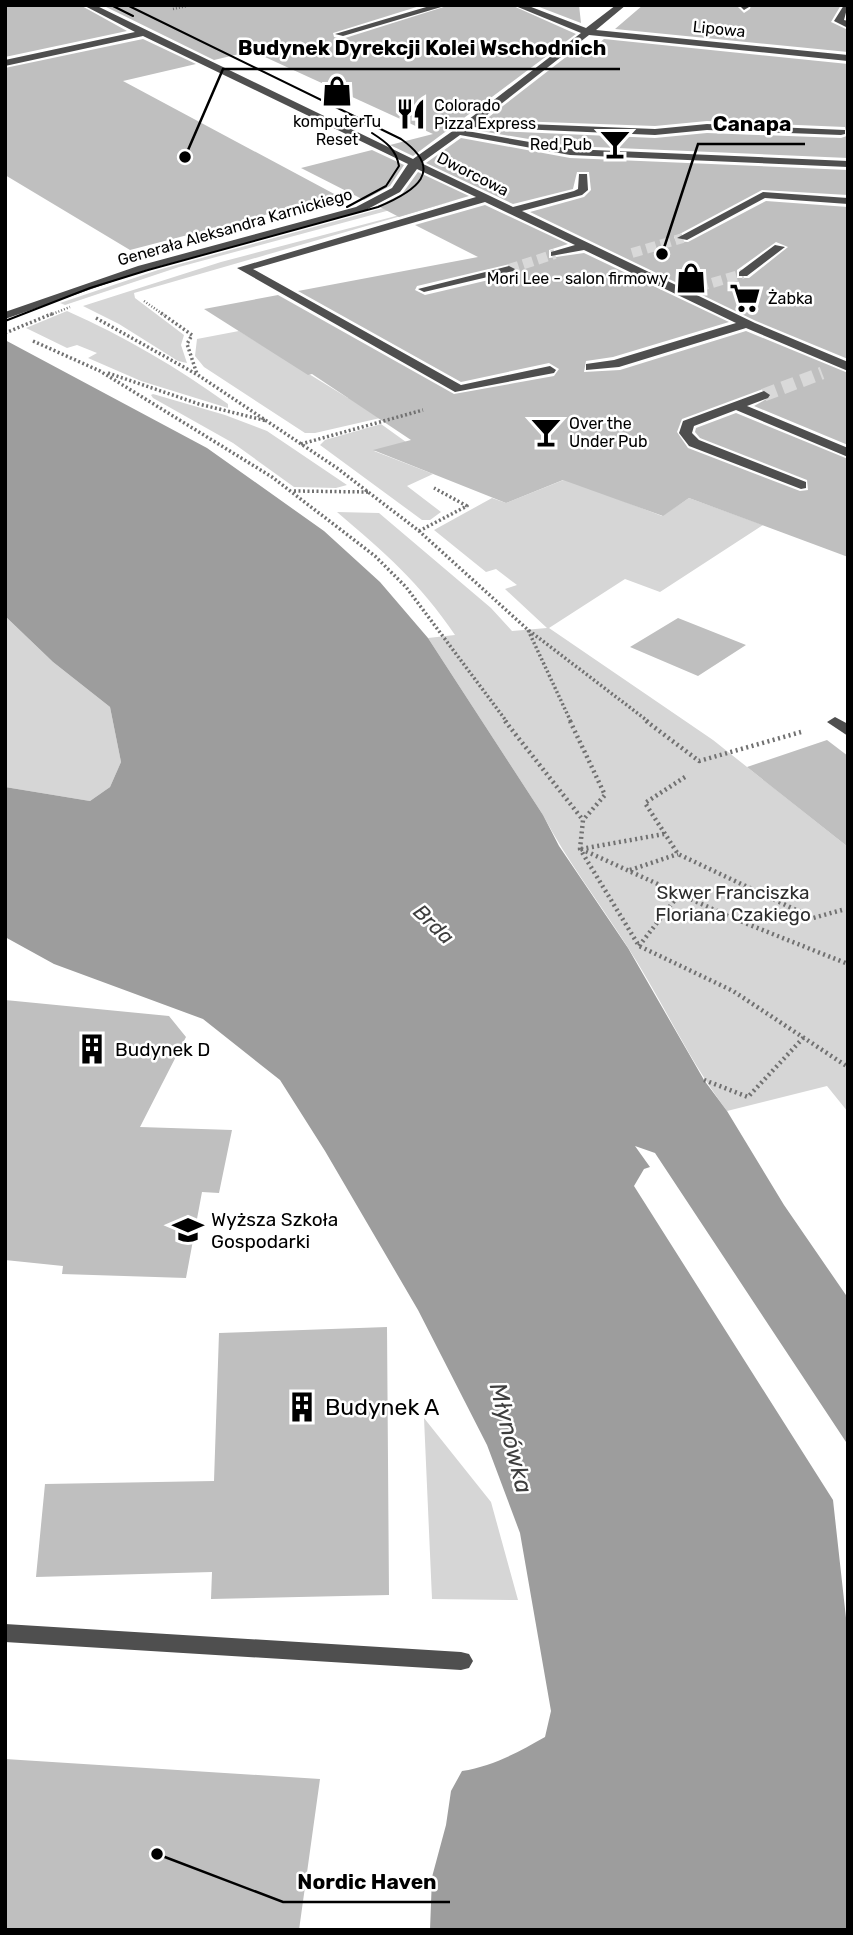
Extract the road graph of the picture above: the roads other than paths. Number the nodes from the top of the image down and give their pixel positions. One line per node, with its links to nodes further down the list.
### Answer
1 (444, 5): 9 (street)
2 (517, 5): 7 (street, Lipowa)
3 (622, 5): 7 (street, Generała Aleksandra Karnickiego)
4 (91, 6): 8 (street, Dworcowa)
5 (847, 8): 6 (street)
6 (848, 25)
7 (588, 32): 10 (street, Lipowa); 12 (street, Generała Aleksandra Karnickiego)
8 (142, 33): 11 (street); 14 (street, Dworcowa)
9 (340, 34)
10 (848, 58)
11 (5, 63)
12 (463, 128): 13 (street); 14 (street, Generała Aleksandra Karnickiego); 15 (street)
13 (841, 132)
14 (414, 163): 17 (street, Dworcowa); 31 (street, Generała Aleksandra Karnickiego)
15 (848, 164)
16 (583, 176): 19 (street)
17 (486, 198): 19 (street, Dworcowa); 35 (street)
18 (848, 201): 20 (street)
19 (511, 211): 21 (street, Dworcowa)
20 (683, 238)
21 (584, 246): 23 (street); 25 (street, Dworcowa)
22 (779, 247): 27 (street)
23 (555, 254)
24 (632, 254): 25 (street)
25 (611, 259): 30 (street, Dworcowa)
26 (509, 269): 29 (street)
27 (743, 274)
28 (698, 287): 30 (street)
29 (424, 289)
30 (681, 292): 32 (street, Dworcowa)
31 (5, 316)
32 (747, 324): 33 (street, Dworcowa); 34 (street)
33 (846, 366): 36 (street)
34 (590, 367)
35 (550, 370)
36 (822, 373)
37 (764, 395): 38 (street)
38 (737, 406): 39 (street); 40 (street)
39 (848, 453)
40 (801, 485)
41 (5, 1633): 42 (street)
42 (461, 1661)

